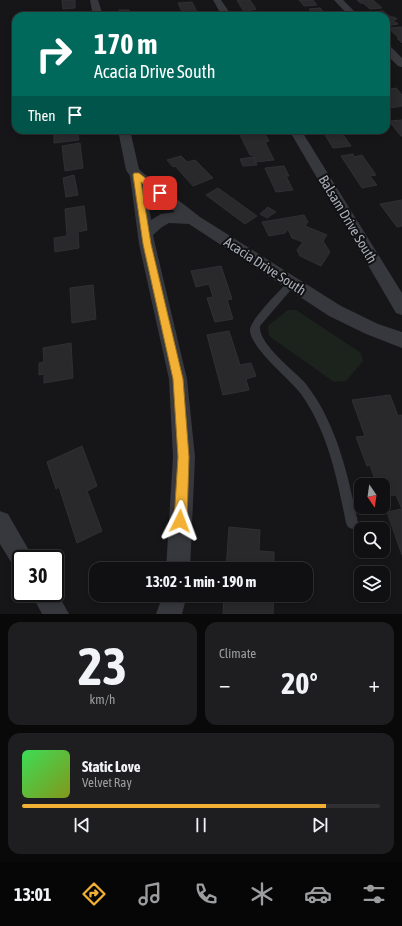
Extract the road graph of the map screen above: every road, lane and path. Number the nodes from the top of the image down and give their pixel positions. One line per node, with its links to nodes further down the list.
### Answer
1 (94, 0): 4 (street)
2 (217, 0): 5 (street)
3 (338, 0): 6 (street)
4 (97, 12)
5 (224, 12)
6 (350, 12)
7 (390, 52): 8 (street)
8 (402, 64)
9 (125, 134): 11 (street)
10 (297, 134): 15 (street, Balsam Drive South)
11 (137, 175): 12 (street, Acacia Drive South); 13 (street)
12 (195, 221): 13 (street); 14 (street, Acacia Drive South)
13 (146, 234): 20 (street)
14 (292, 283): 16 (street, Acacia Drive South); 18 (lane)
15 (402, 308)
16 (402, 340)
17 (0, 522): 19 (street)
18 (352, 523)
19 (17, 550)
20 (178, 562)
21 (49, 602): 23 (street)
22 (174, 602): 24 (street)
23 (56, 614)
24 (170, 614)

